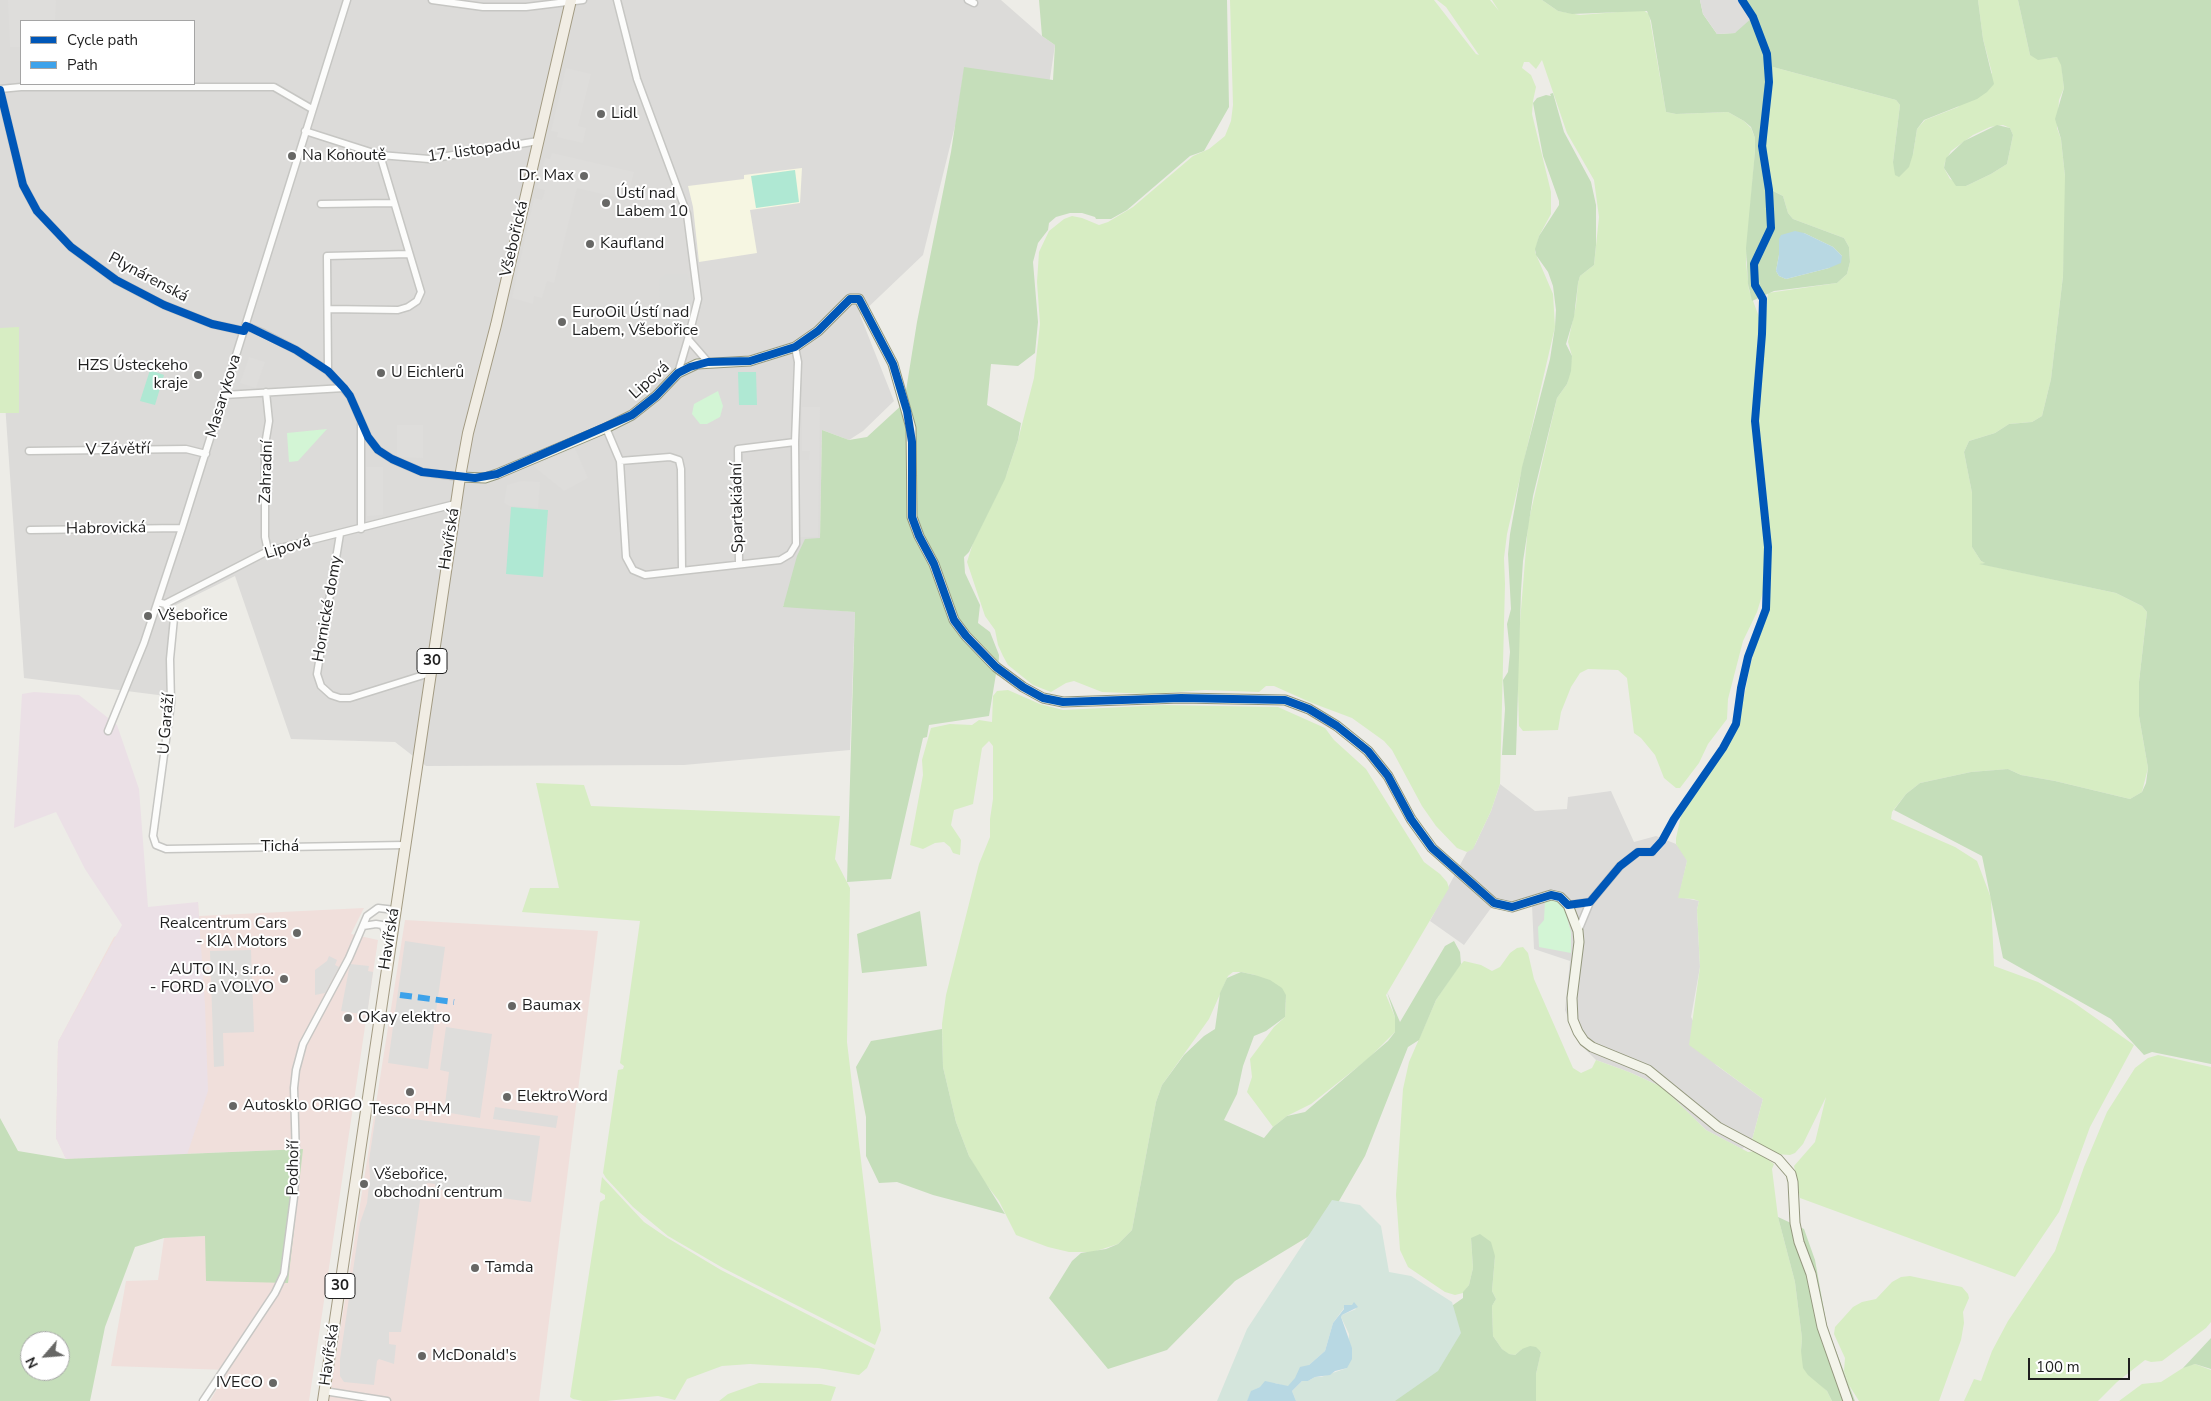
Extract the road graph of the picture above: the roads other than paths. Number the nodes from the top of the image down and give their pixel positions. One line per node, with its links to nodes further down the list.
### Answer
1 (347, 0): 7 (street, Masarykova)
2 (432, 0): 5 (street)
3 (583, 0): 5 (street)
4 (617, 0): 16 (street)
5 (571, 1): 9 (main road, Všebořická / 30)
6 (0, 90): 7 (street); 15 (street, Plynárenská)
7 (312, 109): 8 (street, Masarykova)
8 (305, 131): 10 (street, 17. listopadu); 15 (street, Masarykova)
9 (538, 141): 10 (street, 17. listopadu); 30 (main road, Všebořická / 30)
10 (380, 154): 11 (street)
11 (393, 203): 12 (street); 13 (street)
12 (321, 204)
13 (409, 254): 14 (street); 14 (street)
14 (328, 308): 19 (street)
15 (245, 329): 19 (street, Plynárenská); 23 (street, Masarykova)
16 (688, 339): 18 (street); 20 (street)
17 (795, 347): 18 (street, Lipová); 26 (street, Spartakiádní); 47 (street, Lipová)
18 (708, 362): 20 (street, Lipová)
19 (328, 371): 21 (street, Plynárenská)
20 (678, 373): 25 (street, Lipová)
21 (344, 388): 22 (street); 24 (street, Plynárenská)
22 (266, 392): 23 (street); 36 (street, Zahradní)
23 (224, 395): 28 (street, Masarykova)
24 (361, 423): 30 (street, Plynárenská); 33 (street, Plynárenská)
25 (606, 428): 29 (street, Spartakiádní); 30 (street, Lipová)
26 (795, 442): 37 (street, Spartakiádní); 37 (street, Spartakiádní)
27 (29, 451): 28 (street, V Závětří)
28 (206, 454): 32 (street, Masarykova)
29 (620, 461): 38 (street, Spartakiádní); 38 (street)
30 (460, 478): 31 (main road, Havířská / 30)
31 (455, 504): 33 (street, Lipová); 41 (main road, Havířská / 30)
32 (182, 528): 34 (street, Habrovická); 39 (street, Masarykova)
33 (362, 529): 35 (street, Lipová)
34 (30, 530)
35 (340, 534): 36 (street, Lipová); 41 (street, Hornické domy)
36 (268, 551): 40 (street, Lipová)
37 (739, 564): 38 (street, Spartakiádní)
38 (682, 570)
39 (157, 602): 40 (street); 42 (street, Masarykova)
40 (165, 604): 43 (street, U Garáží)
41 (430, 673): 44 (main road, Havířská / 30)
42 (108, 730)
43 (156, 845): 44 (street, Tichá)
44 (405, 845): 48 (main road, Havířská / 30)
45 (1652, 852): 46 (street)
46 (1590, 902): 47 (street); 50 (street)
47 (1568, 904): 50 (street)
48 (395, 910): 49 (street, Podhoří); 51 (main road, Havířská / 30)
49 (363, 926): 51 (street); 53 (street, Podhoří)
50 (1578, 931): 55 (street)
51 (390, 941): 52 (main road, Havířská / 30)
52 (323, 1396): 54 (street)
53 (203, 1401)
54 (387, 1401)
55 (1848, 1401)

